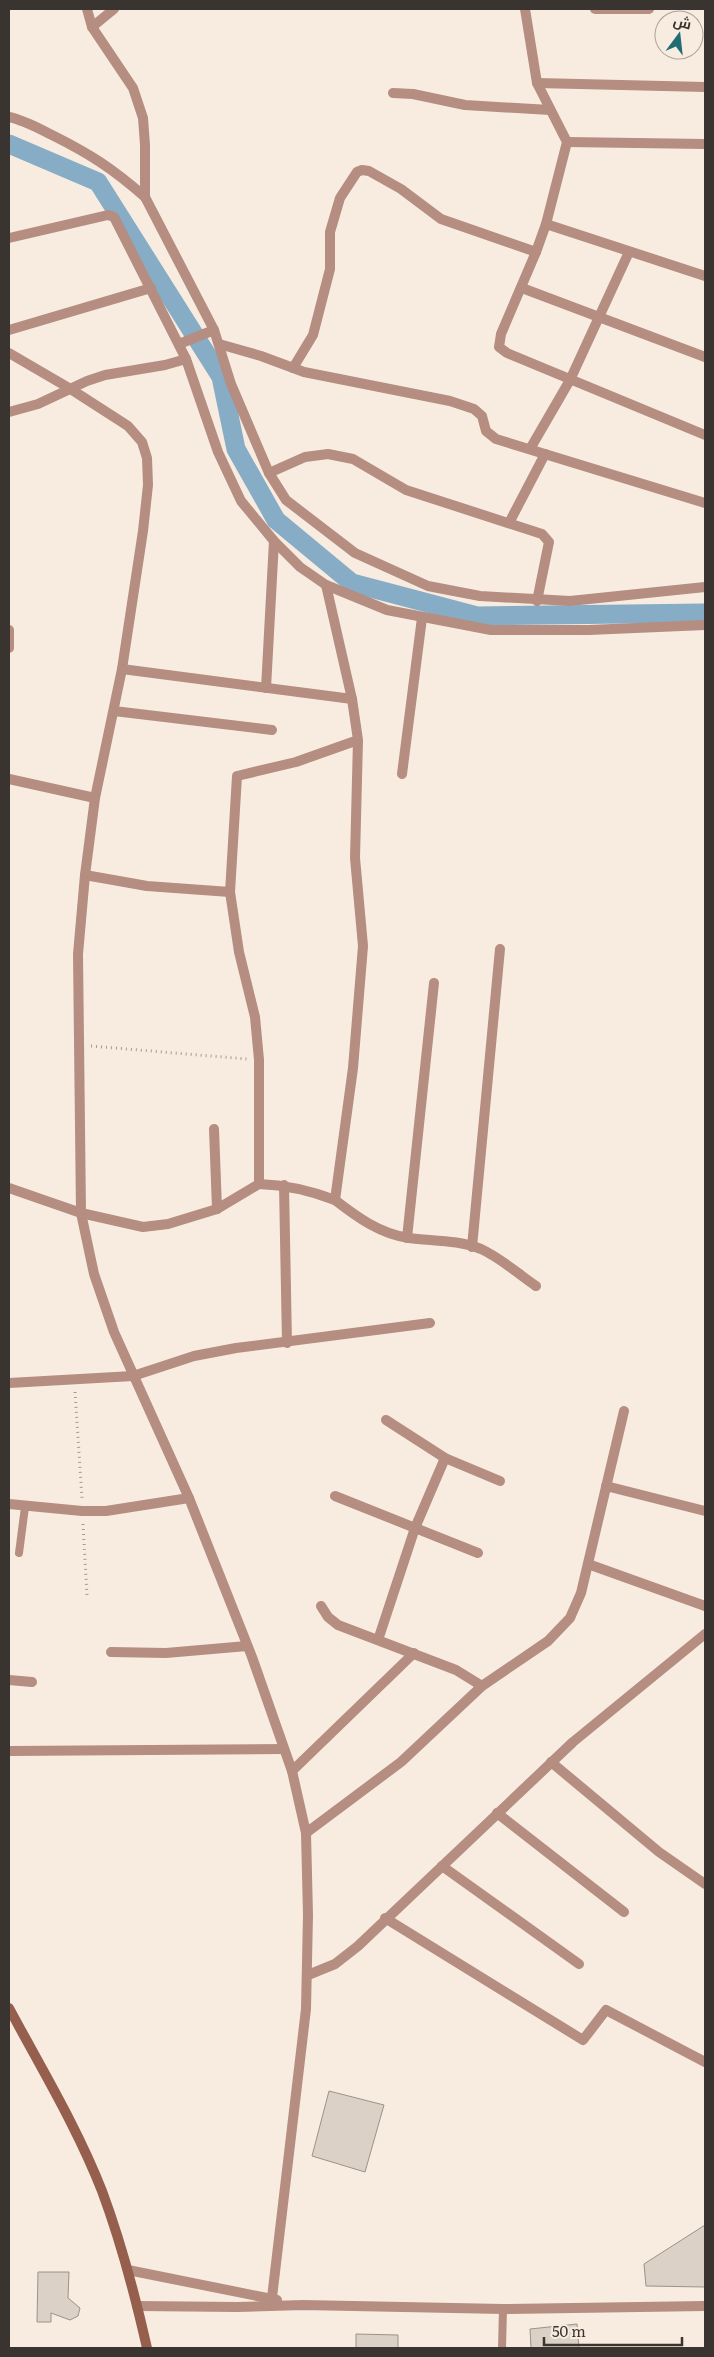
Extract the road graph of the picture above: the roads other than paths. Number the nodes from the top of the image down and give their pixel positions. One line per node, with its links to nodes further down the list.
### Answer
1 (87, 9): 6 (street)
2 (114, 9): 6 (street)
3 (525, 9): 7 (street)
4 (595, 9): 5 (street)
5 (650, 9)
6 (92, 27): 14 (street)
7 (537, 83): 8 (street); 10 (street)
8 (705, 87)
9 (393, 93): 10 (street)
10 (550, 110): 12 (street)
11 (9, 117): 14 (street)
12 (566, 142): 13 (street); 15 (street)
13 (705, 144)
14 (145, 197): 24 (street)
15 (546, 224): 17 (street); 18 (street)
16 (9, 238): 20 (street)
17 (536, 252): 21 (street); 30 (street)
18 (629, 252): 19 (street); 22 (street)
19 (705, 276)
20 (151, 288): 23 (street); 25 (street)
21 (522, 288): 22 (street); 31 (street)
22 (601, 318): 28 (street); 31 (street)
23 (9, 330)
24 (210, 332): 25 (street); 26 (street)
25 (182, 343): 29 (street)
26 (219, 344): 30 (street); 37 (street)
27 (9, 353): 32 (street)
28 (705, 357)
29 (186, 359): 32 (street); 40 (street)
30 (293, 368): 35 (street)
31 (570, 380): 34 (street); 35 (street)
32 (69, 388): 33 (street); 48 (street)
33 (9, 412)
34 (705, 435)
35 (530, 449): 36 (street)
36 (545, 454): 38 (street); 39 (street)
37 (269, 473): 39 (street); 43 (street)
38 (705, 503)
39 (509, 523): 43 (street)
40 (274, 541): 41 (street); 49 (street)
41 (326, 585): 44 (street); 50 (street)
42 (705, 587): 43 (street)
43 (537, 601)
44 (422, 618): 45 (street); 54 (street)
45 (705, 624)
46 (9, 630): 47 (street)
47 (9, 648)
48 (122, 669): 49 (street); 51 (street)
49 (266, 688): 50 (street)
50 (352, 700): 53 (street)
51 (114, 710): 52 (street); 56 (street)
52 (272, 730)
53 (358, 740): 58 (street); 65 (street)
54 (402, 774)
55 (9, 779): 56 (street)
56 (95, 798): 57 (street)
57 (84, 874): 58 (street); 67 (street)
58 (230, 892): 62 (street)
59 (500, 949): 69 (street)
60 (434, 983): 68 (street)
61 (214, 1129): 66 (street)
62 (259, 1184): 63 (street); 66 (street)
63 (284, 1185): 65 (street); 72 (street)
64 (9, 1188): 67 (street)
65 (335, 1200): 68 (street)
66 (217, 1208): 67 (street)
67 (81, 1212): 73 (street)
68 (407, 1238): 69 (street)
69 (472, 1247): 70 (street)
70 (536, 1286)
71 (430, 1323): 72 (street)
72 (287, 1343): 73 (street)
73 (133, 1376): 74 (street); 81 (street)
74 (9, 1383)
75 (624, 1411): 79 (street)
76 (386, 1420): 77 (street)
77 (446, 1458): 78 (street); 85 (street)
78 (500, 1481)
79 (606, 1486): 84 (street); 88 (street)
80 (335, 1496): 85 (street)
81 (188, 1498): 83 (street); 93 (street)
82 (9, 1504): 83 (street)
83 (25, 1506): 86 (lane)
84 (705, 1512)
85 (415, 1528): 87 (street); 92 (street)
86 (19, 1553)
87 (478, 1553)
88 (588, 1564): 90 (street); 98 (street)
89 (321, 1606): 92 (street)
90 (705, 1606)
91 (705, 1634): 101 (street)
92 (378, 1640): 95 (street)
93 (247, 1646): 94 (street); 99 (street)
94 (111, 1652)
95 (414, 1653): 98 (street); 102 (street)
96 (9, 1680): 97 (street)
97 (32, 1682)
98 (482, 1686): 104 (street)
99 (284, 1749): 100 (street); 102 (street)
100 (9, 1751)
101 (551, 1762): 103 (street); 106 (street)
102 (292, 1771): 104 (street)
103 (498, 1813): 105 (street); 107 (street)
104 (306, 1833): 110 (street)
105 (442, 1866): 108 (street); 109 (street)
106 (705, 1884)
107 (624, 1912)
108 (385, 1918): 110 (street); 112 (street)
109 (579, 1964)
110 (308, 1975): 114 (street)
111 (9, 2008): 113 (main road)
112 (705, 2062)
113 (128, 2270): 114 (street); 115 (main road)
114 (272, 2303): 115 (street); 117 (street)
115 (137, 2306): 118 (main road)
116 (705, 2306): 117 (street)
117 (503, 2309): 119 (lane)
118 (147, 2348)
119 (502, 2348)

